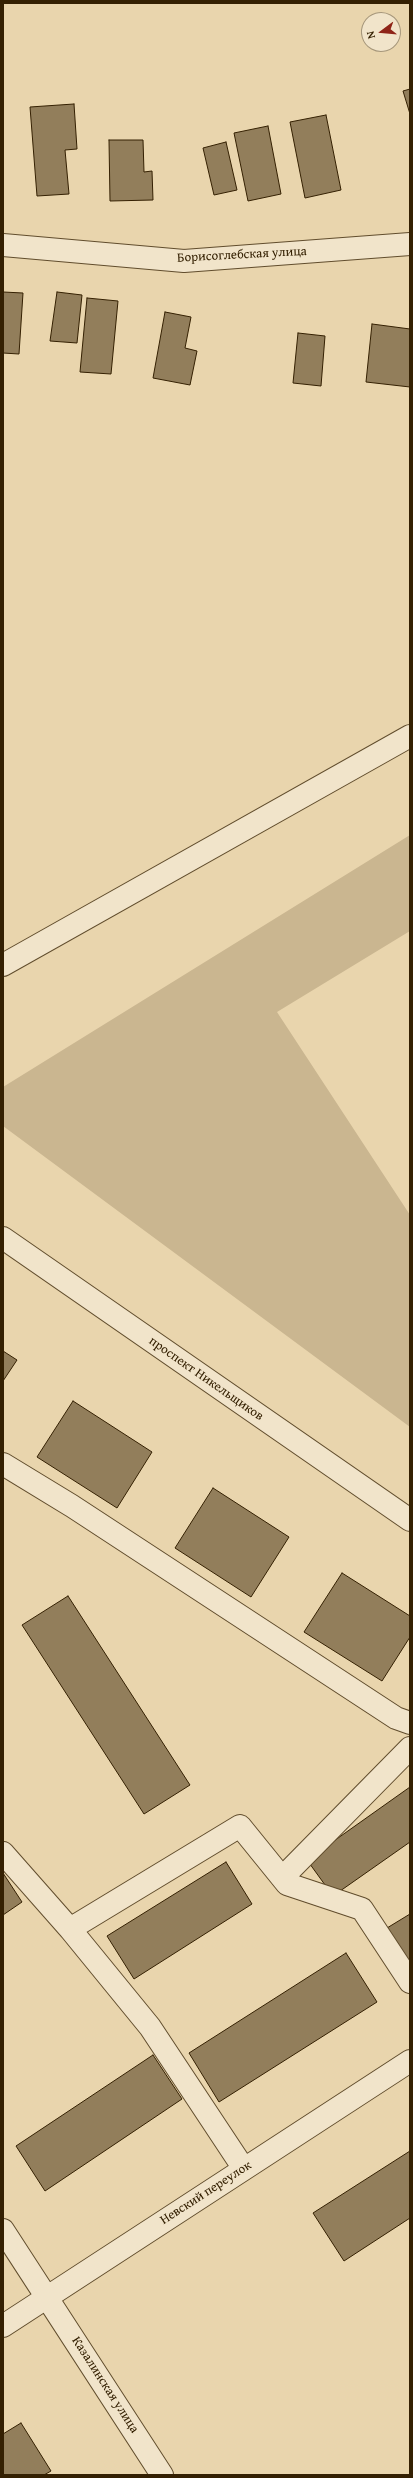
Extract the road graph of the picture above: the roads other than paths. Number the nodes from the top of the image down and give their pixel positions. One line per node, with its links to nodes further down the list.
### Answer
1 (410, 244): 2 (street, Борисоглебская улица)
2 (3, 245)
3 (410, 736): 4 (street)
4 (3, 965)
5 (3, 1238): 7 (street, проспект Никельщиков)
6 (3, 1464): 8 (street)
7 (410, 1520)
8 (410, 1723)
9 (410, 1748): 11 (street)
10 (3, 1853): 12 (street)
11 (283, 1877): 12 (street); 13 (street)
12 (70, 1929): 15 (street)
13 (410, 1982)
14 (410, 2061): 15 (street, Невский переулок)
15 (244, 2168): 17 (street, Невский переулок)
16 (3, 2230): 17 (street, Казалинская улица)
17 (48, 2296): 18 (street, Невский переулок); 19 (street, Казалинская улица)
18 (3, 2326)
19 (162, 2475)

